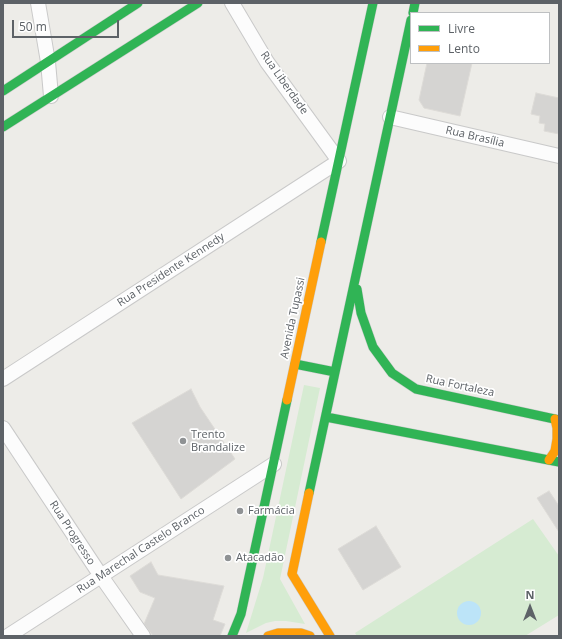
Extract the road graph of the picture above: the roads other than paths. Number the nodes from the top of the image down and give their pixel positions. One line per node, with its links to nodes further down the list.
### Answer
1 (38, 3): 7 (street)
2 (138, 3): 7 (main road)
3 (198, 3): 9 (main road)
4 (232, 3): 13 (street, Rua Liberdade)
5 (373, 3): 13 (main road, Avenida Tupassi)
6 (410, 25): 10 (main road)
7 (48, 62): 8 (main road); 9 (street)
8 (3, 91)
9 (51, 96): 11 (main road)
10 (390, 117): 12 (street, Rua Brasília); 14 (main road)
11 (3, 127)
12 (559, 156)
13 (339, 161): 15 (main road, Avenida Tupassi); 17 (street, Rua Presidente Kennedy)
14 (356, 277): 16 (main road); 19 (main road, Rua Fortaleza)
15 (295, 364): 16 (main road); 23 (main road, Avenida Tupassi)
16 (335, 372): 18 (main road)
17 (3, 379)
18 (326, 417): 21 (main road); 30 (main road)
19 (557, 420): 21 (main road)
20 (3, 428): 24 (street, Rua Progresso)
21 (549, 460): 22 (main road)
22 (559, 462)
23 (274, 464): 24 (street, Rua Marechal Castelo Branco); 27 (main road, Avenida Tupassi)
24 (101, 576): 25 (street, Rua Marechal Castelo Branco); 26 (street, Rua Progresso)
25 (8, 636)
26 (144, 636)
27 (232, 636)
28 (268, 636): 29 (main road)
29 (310, 636)
30 (330, 636)

